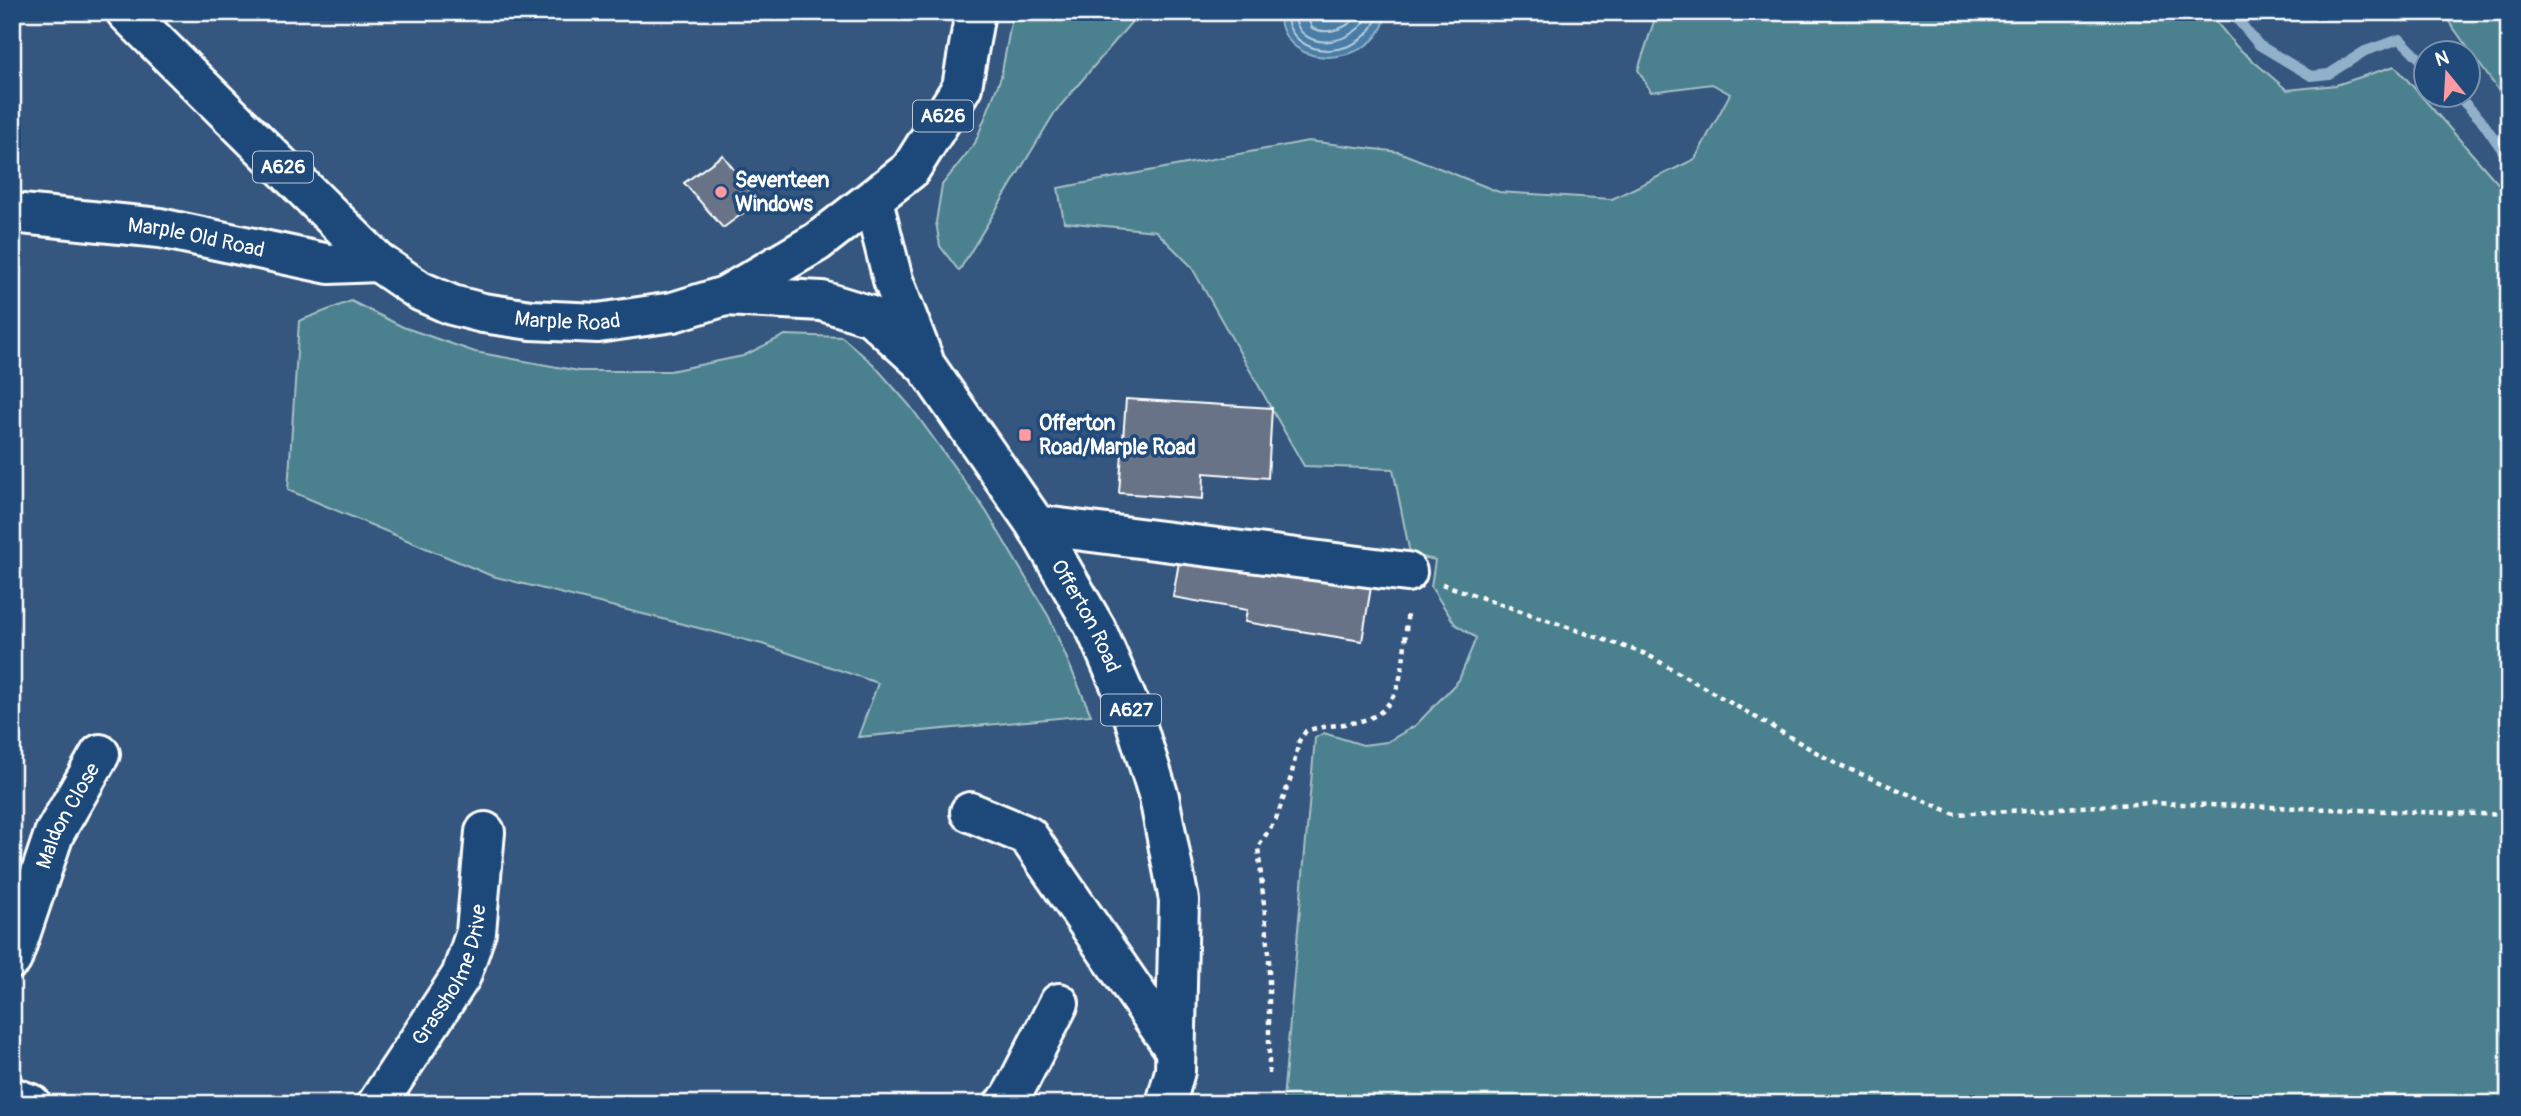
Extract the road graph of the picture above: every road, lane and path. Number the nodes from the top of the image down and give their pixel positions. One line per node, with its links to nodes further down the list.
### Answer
1 (126, 12): 5 (main road, Marple Road / A626)
2 (975, 12): 3 (main road, Marple Road / A626)
3 (873, 200): 6 (main road, Marple Road / A626); 7 (main road, Offerton Road / A627)
4 (12, 213): 5 (main road, Marple Old Road)
5 (379, 261): 6 (main road, Marple Road / A626)
6 (725, 296): 7 (main road, Offerton Road / A627)
7 (926, 366): 8 (main road, Offerton Road / A627)
8 (1036, 525): 9 (main road); 16 (main road, Offerton Road / A627)
9 (1407, 572): 12 (path); 17 (path)
10 (100, 754): 14 (main road, Maldon Close)
11 (970, 812): 16 (main road)
12 (2509, 815)
13 (485, 832): 20 (main road, Grassholme Drive)
14 (12, 959)
15 (1059, 1003): 21 (main road)
16 (1175, 1049): 22 (main road, Offerton Road / A627)
17 (1269, 1074)
18 (12, 1097): 19 (main road)
19 (31, 1104)
20 (377, 1104)
21 (1004, 1104)
22 (1166, 1104)

